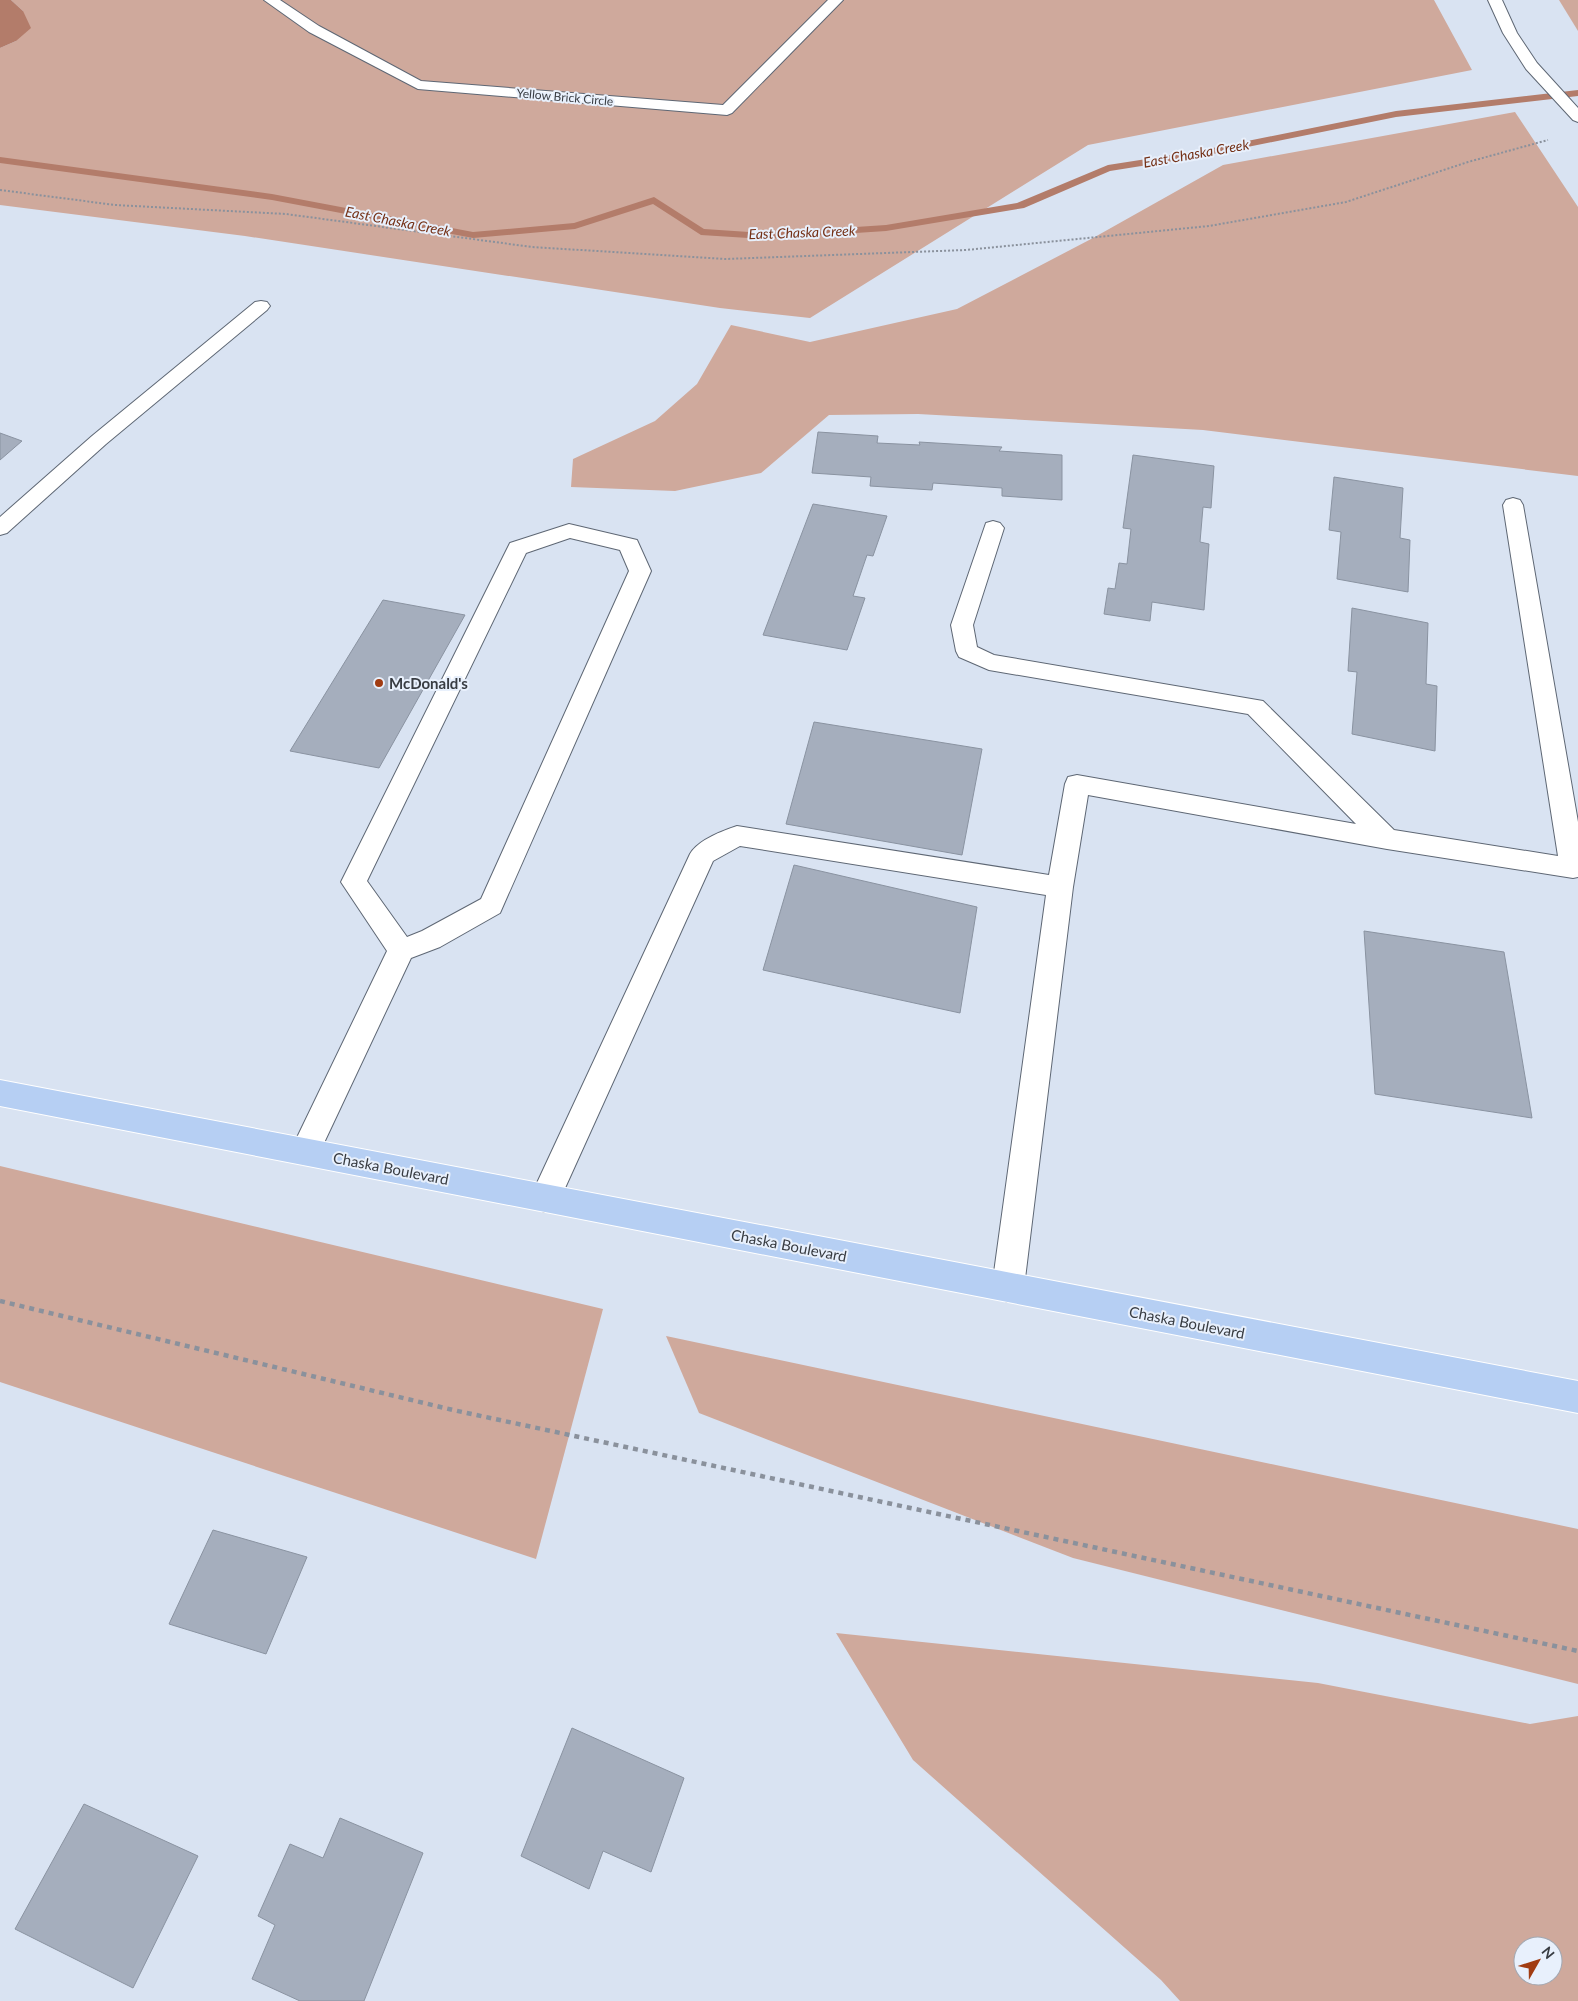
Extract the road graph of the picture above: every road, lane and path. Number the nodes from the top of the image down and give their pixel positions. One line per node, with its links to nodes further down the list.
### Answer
1 (271, 0): 2 (street, Yellow Brick Circle)
2 (836, 0)
3 (1495, 0): 4 (street)
4 (1578, 118)
5 (1553, 138): 6 (path)
6 (0, 190)
7 (261, 306): 9 (street)
8 (1513, 506): 11 (street)
9 (5, 519)
10 (993, 528): 11 (street)
11 (1387, 839): 12 (street)
12 (1060, 887): 16 (street); 17 (street)
13 (401, 950): 13 (street); 15 (street)
14 (0, 1093): 15 (main road, Chaska Boulevard)
15 (305, 1152): 16 (main road, Chaska Boulevard)
16 (545, 1198): 17 (main road, Chaska Boulevard)
17 (1008, 1287): 19 (main road, Chaska Boulevard)
18 (0, 1301): 20 (path)
19 (1578, 1397)
20 (1578, 1651)

